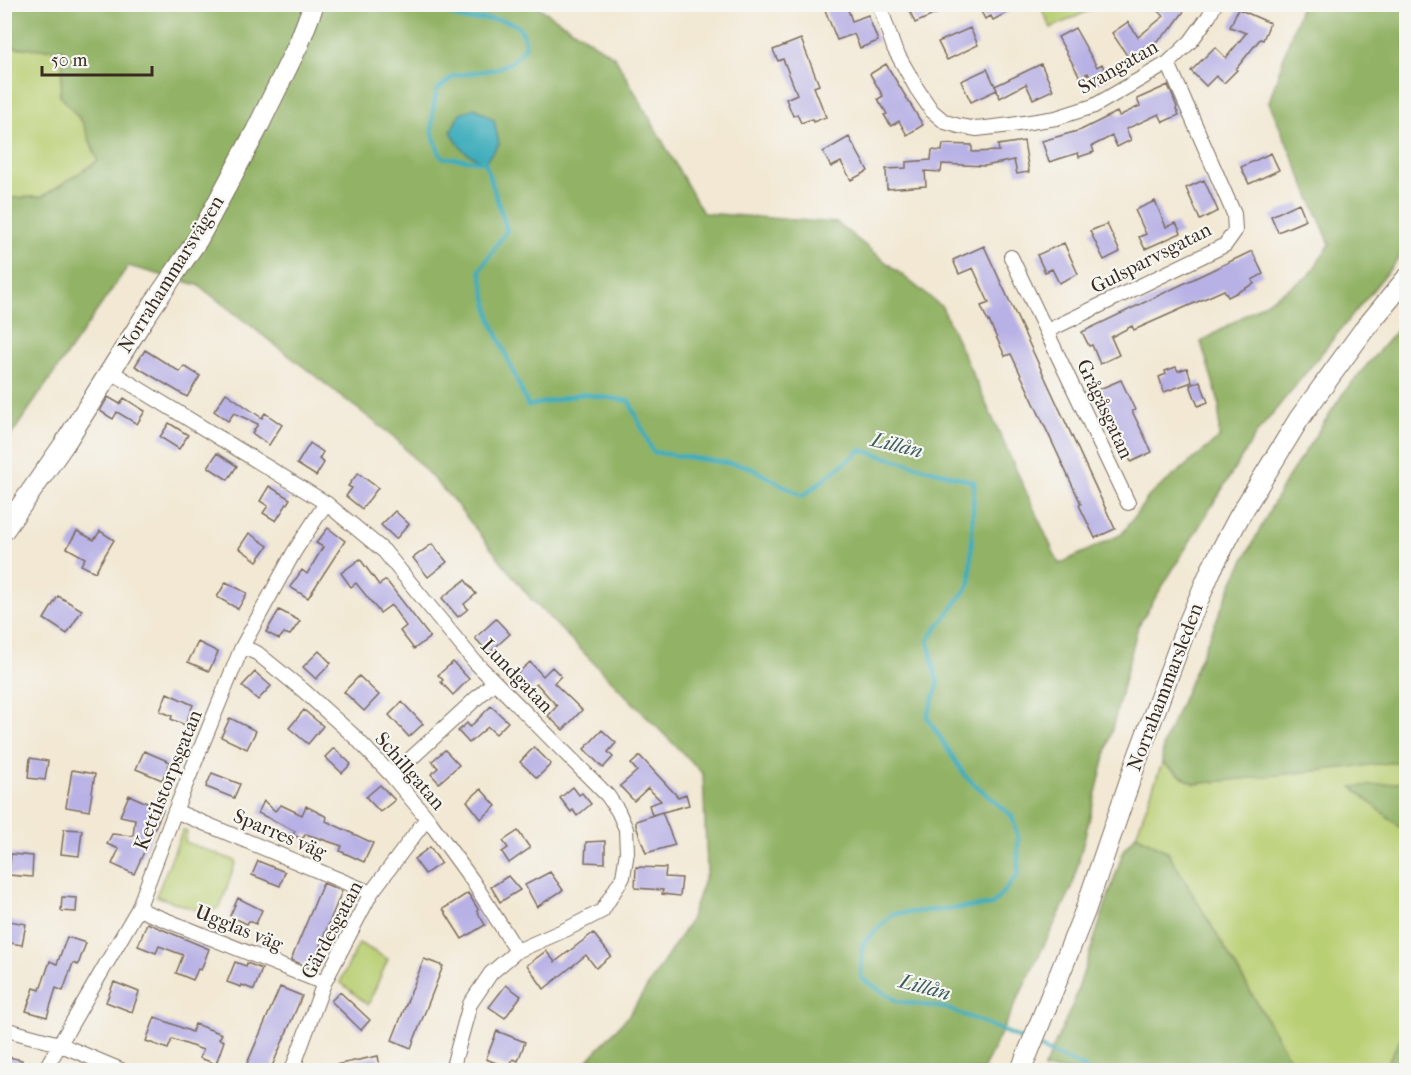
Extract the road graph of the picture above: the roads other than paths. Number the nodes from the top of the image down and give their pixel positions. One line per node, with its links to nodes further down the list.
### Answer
1 (314, 4): 10 (street, Norrahammarsvägen)
2 (879, 4): 4 (street, Svangatan)
3 (1215, 4): 4 (street, Svangatan)
4 (1168, 63): 8 (street, Gulsparvsgatan)
5 (1011, 257): 8 (street, Grågåsgatan)
6 (1407, 279): 9 (street, Norrahammarsleden)
7 (1407, 297): 9 (street, Norrahammarsleden)
8 (1047, 331): 12 (street, Grågåsgatan)
9 (1364, 331): 29 (street, Norrahammarsleden)
10 (110, 371): 11 (street, Lundgatan); 13 (street, Norrahammarsvägen)
11 (326, 503): 14 (street, Kettilstorpsgatan); 15 (street, Lundgatan)
12 (1128, 503)
13 (4, 530)
14 (242, 647): 16 (street, Schillgatan); 17 (street, Kettilstorpsgatan)
15 (494, 682): 16 (street); 21 (street, Lundgatan)
16 (392, 776): 18 (street, Schillgatan)
17 (175, 811): 19 (street, Sparres väg); 20 (street, Kettilstorpsgatan)
18 (427, 818): 19 (street, Gärdesgatan); 21 (street, Schillgatan)
19 (371, 893): 22 (street, Gärdesgatan)
20 (138, 909): 22 (street, Ugglas väg); 24 (street, Kettilstorpsgatan)
21 (517, 951): 28 (street, Lundgatan)
22 (324, 984): 27 (street, Gärdesgatan)
23 (4, 1029): 24 (street)
24 (59, 1044): 25 (street, Kettilstorpsgatan); 26 (street)
25 (45, 1071)
26 (121, 1071)
27 (292, 1071)
28 (452, 1071)
29 (1021, 1071)

